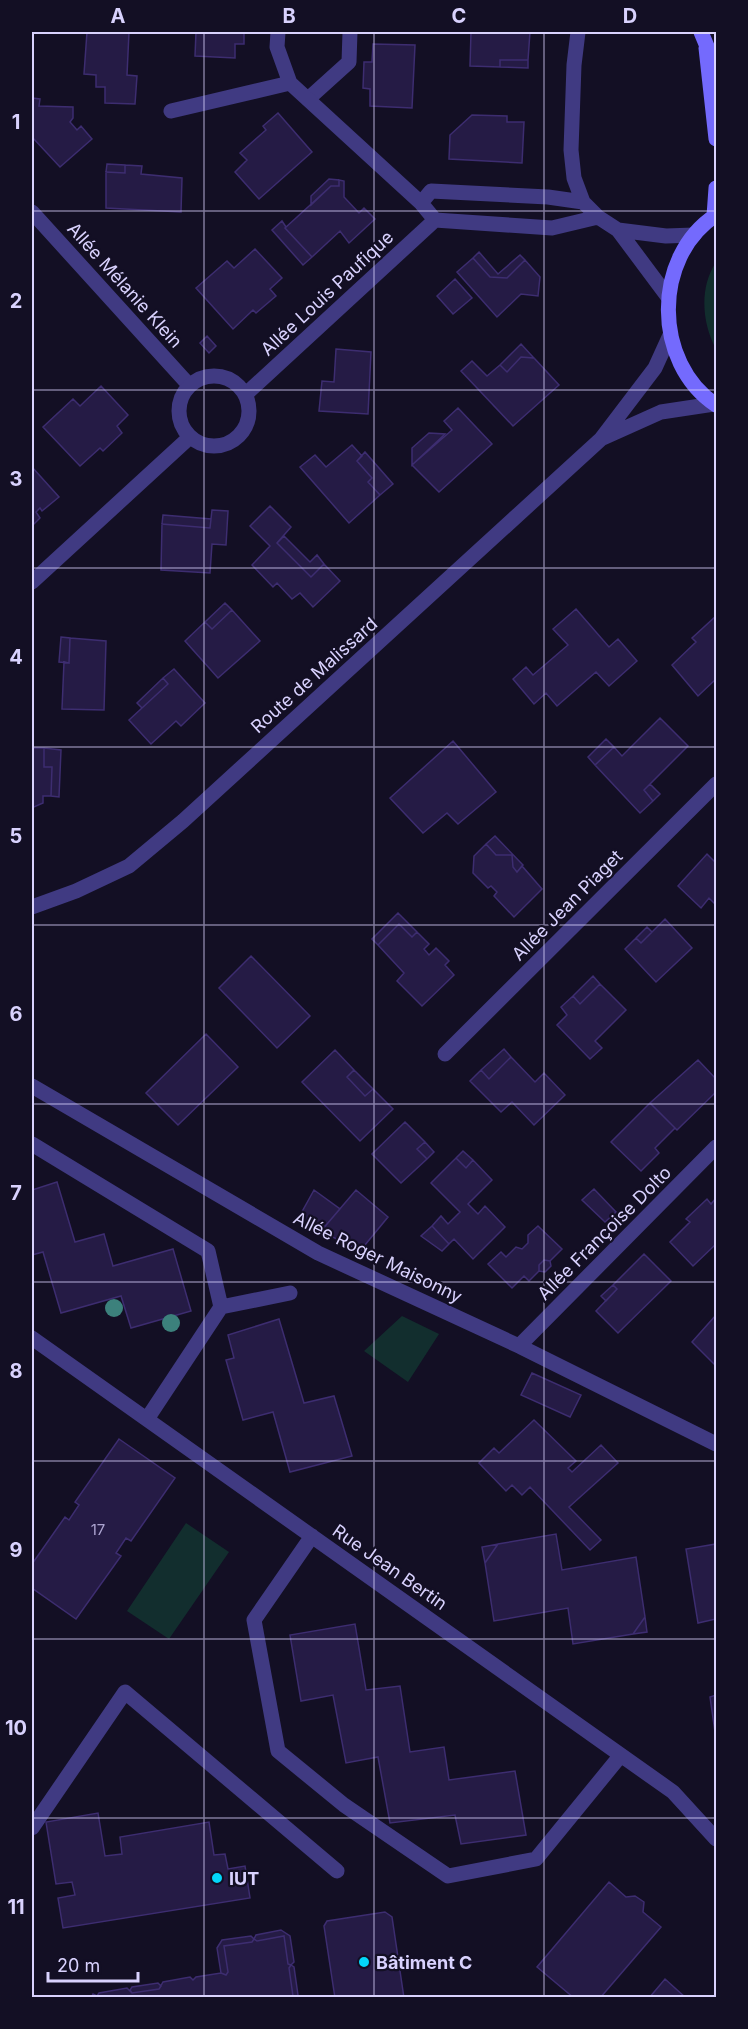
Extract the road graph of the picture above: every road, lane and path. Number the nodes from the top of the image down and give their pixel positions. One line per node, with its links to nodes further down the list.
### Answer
1 (278, 32): 7 (street)
2 (350, 32): 8 (street)
3 (578, 32): 12 (street)
4 (700, 32): 5 (main road)
5 (706, 48): 6 (main road); 10 (main road)
6 (717, 67)
7 (290, 83): 8 (street); 9 (street)
8 (308, 99): 13 (street)
9 (171, 111)
10 (717, 139)
11 (717, 188): 15 (main road)
12 (583, 202): 13 (street); 16 (street)
13 (421, 203): 17 (street)
14 (32, 212): 22 (street, Allée Mélanie Klein)
15 (715, 216): 19 (main road)
16 (598, 217): 17 (street); 18 (street)
17 (435, 220): 23 (street, Allée Louis Paufique)
18 (618, 230): 19 (street); 20 (street)
19 (694, 235): 20 (main road)
20 (668, 297): 21 (main road)
21 (670, 335): 24 (main road); 26 (street, Route de Malissard)
22 (189, 385): 23 (street); 25 (street)
23 (246, 394): 25 (street)
24 (715, 404): 26 (street, Route de Malissard)
25 (190, 437): 27 (street)
26 (601, 439): 29 (street, Route de Malissard)
27 (32, 582)
28 (717, 784): 30 (street, Allée Jean Piaget)
29 (32, 907)
30 (445, 1054)
31 (32, 1086): 37 (street, Allée Roger Maisonny)
32 (32, 1144): 35 (street)
33 (717, 1148): 37 (street, Allée Françoise Dolto)
34 (290, 1293): 35 (street)
35 (221, 1307): 38 (street)
36 (32, 1338): 38 (street, Rue Jean Bertin)
37 (519, 1346): 39 (street, Allée Roger Maisonny)
38 (147, 1419): 40 (street, Rue Jean Bertin)
39 (717, 1444)
40 (312, 1536): 41 (street, Rue Jean Bertin); 41 (street)
41 (621, 1755): 43 (street, Rue Jean Bertin)
42 (32, 1828): 44 (street)
43 (717, 1839)
44 (337, 1871)

